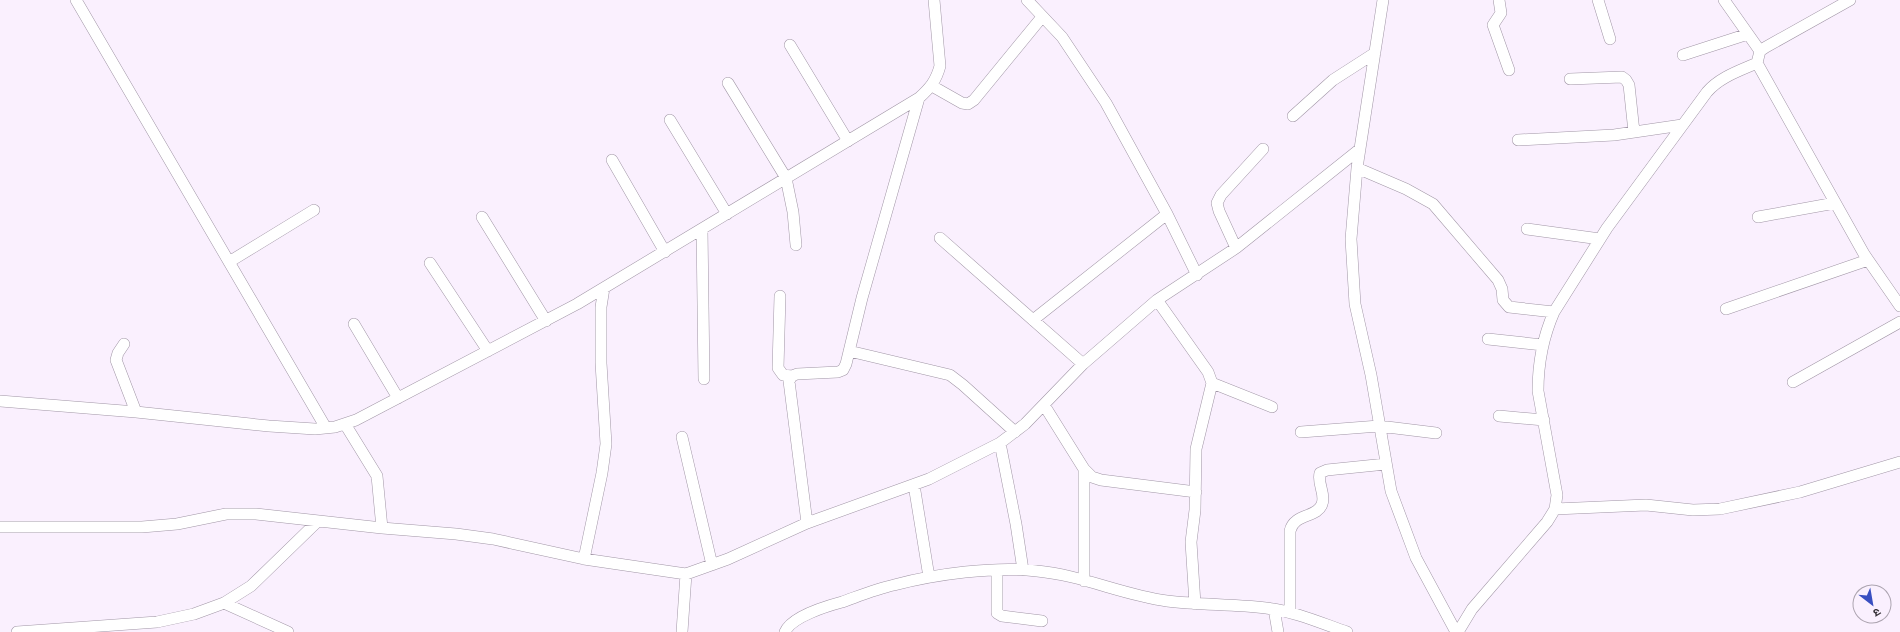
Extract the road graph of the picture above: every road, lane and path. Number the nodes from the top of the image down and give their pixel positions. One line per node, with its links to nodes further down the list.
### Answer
1 (76, 0): 47 (street)
2 (934, 0): 20 (street)
3 (1027, 0): 9 (street)
4 (1383, 0): 14 (street)
5 (1499, 0): 17 (street)
6 (1598, 0): 11 (street)
7 (1724, 0): 10 (street)
8 (1850, 0): 13 (street)
9 (1042, 17): 20 (street); 36 (street)
10 (1748, 34): 13 (street); 15 (street)
11 (1610, 39)
12 (790, 45): 27 (street)
13 (1760, 51): 16 (street)
14 (1375, 53): 22 (street); 29 (street)
15 (1683, 55)
16 (1757, 63): 24 (street); 33 (street)
17 (1508, 70)
18 (1570, 79): 25 (street)
19 (728, 83): 32 (street)
20 (932, 86): 21 (street)
21 (919, 98): 27 (street); 64 (street)
22 (1293, 116)
23 (670, 120): 35 (street)
24 (1682, 125): 25 (street); 42 (street)
25 (1634, 132): 26 (street)
26 (1518, 140)
27 (848, 141): 32 (street)
28 (1263, 149): 44 (street)
29 (1360, 149): 31 (street); 44 (street)
30 (612, 160): 45 (street)
31 (1357, 168): 55 (street); 78 (street)
32 (786, 178): 35 (street); 43 (street)
33 (1835, 204): 38 (street); 46 (street)
34 (314, 210): 47 (street)
35 (727, 214): 39 (street)
36 (1167, 214): 49 (street); 56 (street)
37 (482, 217): 57 (street)
38 (1758, 217)
39 (702, 229): 45 (street); 67 (street)
40 (1527, 229): 42 (street)
41 (940, 238): 56 (street)
42 (1600, 239): 55 (street)
43 (796, 245)
44 (1236, 248): 49 (street)
45 (665, 252): 50 (street)
46 (1868, 260): 53 (street); 54 (street)
47 (229, 262): 79 (street)
48 (430, 263): 63 (street)
49 (1197, 275): 52 (street)
50 (604, 288): 57 (street); 95 (street)
51 (780, 296): 66 (street)
52 (1157, 300): 65 (street); 69 (street)
53 (1900, 306)
54 (1726, 309)
55 (1554, 312): 62 (street)
56 (1033, 320): 65 (street)
57 (546, 321): 63 (street)
58 (1900, 322): 68 (street)
59 (354, 324): 70 (street)
60 (1488, 339): 62 (street)
61 (124, 344): 74 (street)
62 (1543, 345): 76 (street)
63 (488, 351): 70 (street)
64 (849, 351): 66 (street); 80 (street)
65 (1084, 364): 72 (street)
66 (792, 376): 92 (street)
67 (704, 380)
68 (1793, 382)
69 (1212, 383): 73 (street); 89 (street)
70 (398, 398): 77 (street)
71 (0, 401): 74 (street)
72 (1044, 405): 80 (street); 87 (street)
73 (1272, 407)
74 (136, 412): 79 (street)
75 (1498, 416): 76 (street)
76 (1544, 420): 90 (street)
77 (344, 424): 79 (street); 94 (street)
78 (1379, 426): 81 (street); 82 (street); 86 (street)
79 (326, 428)
80 (1015, 432): 84 (street)
81 (1300, 432)
82 (1436, 433)
83 (682, 437): 96 (street)
84 (1000, 443): 88 (street); 98 (street)
85 (1900, 462): 90 (street)
86 (1386, 464): 105 (street); 113 (street)
87 (1084, 469): 89 (street); 101 (street)
88 (914, 485): 92 (street); 100 (street)
89 (1196, 492): 103 (street)
90 (1555, 509): 113 (street)
91 (318, 521): 93 (street); 94 (street); 102 (street)
92 (807, 523): 96 (street)
93 (0, 527)
94 (382, 528): 95 (street)
95 (584, 559): 99 (street)
96 (712, 565): 99 (street)
97 (997, 570): 98 (street); 100 (street); 106 (street)
98 (1023, 570): 101 (street)
99 (686, 574): 109 (street)
100 (929, 577): 110 (street)
101 (1084, 581): 103 (street)
102 (224, 603): 107 (street); 108 (street)
103 (1195, 604): 104 (street)
104 (1274, 609): 105 (street); 111 (street)
105 (1290, 612): 112 (street)
106 (1042, 621)
107 (17, 632)
108 (288, 632)
109 (682, 632)
110 (785, 632)
111 (1278, 632)
112 (1347, 632)
113 (1457, 632)

